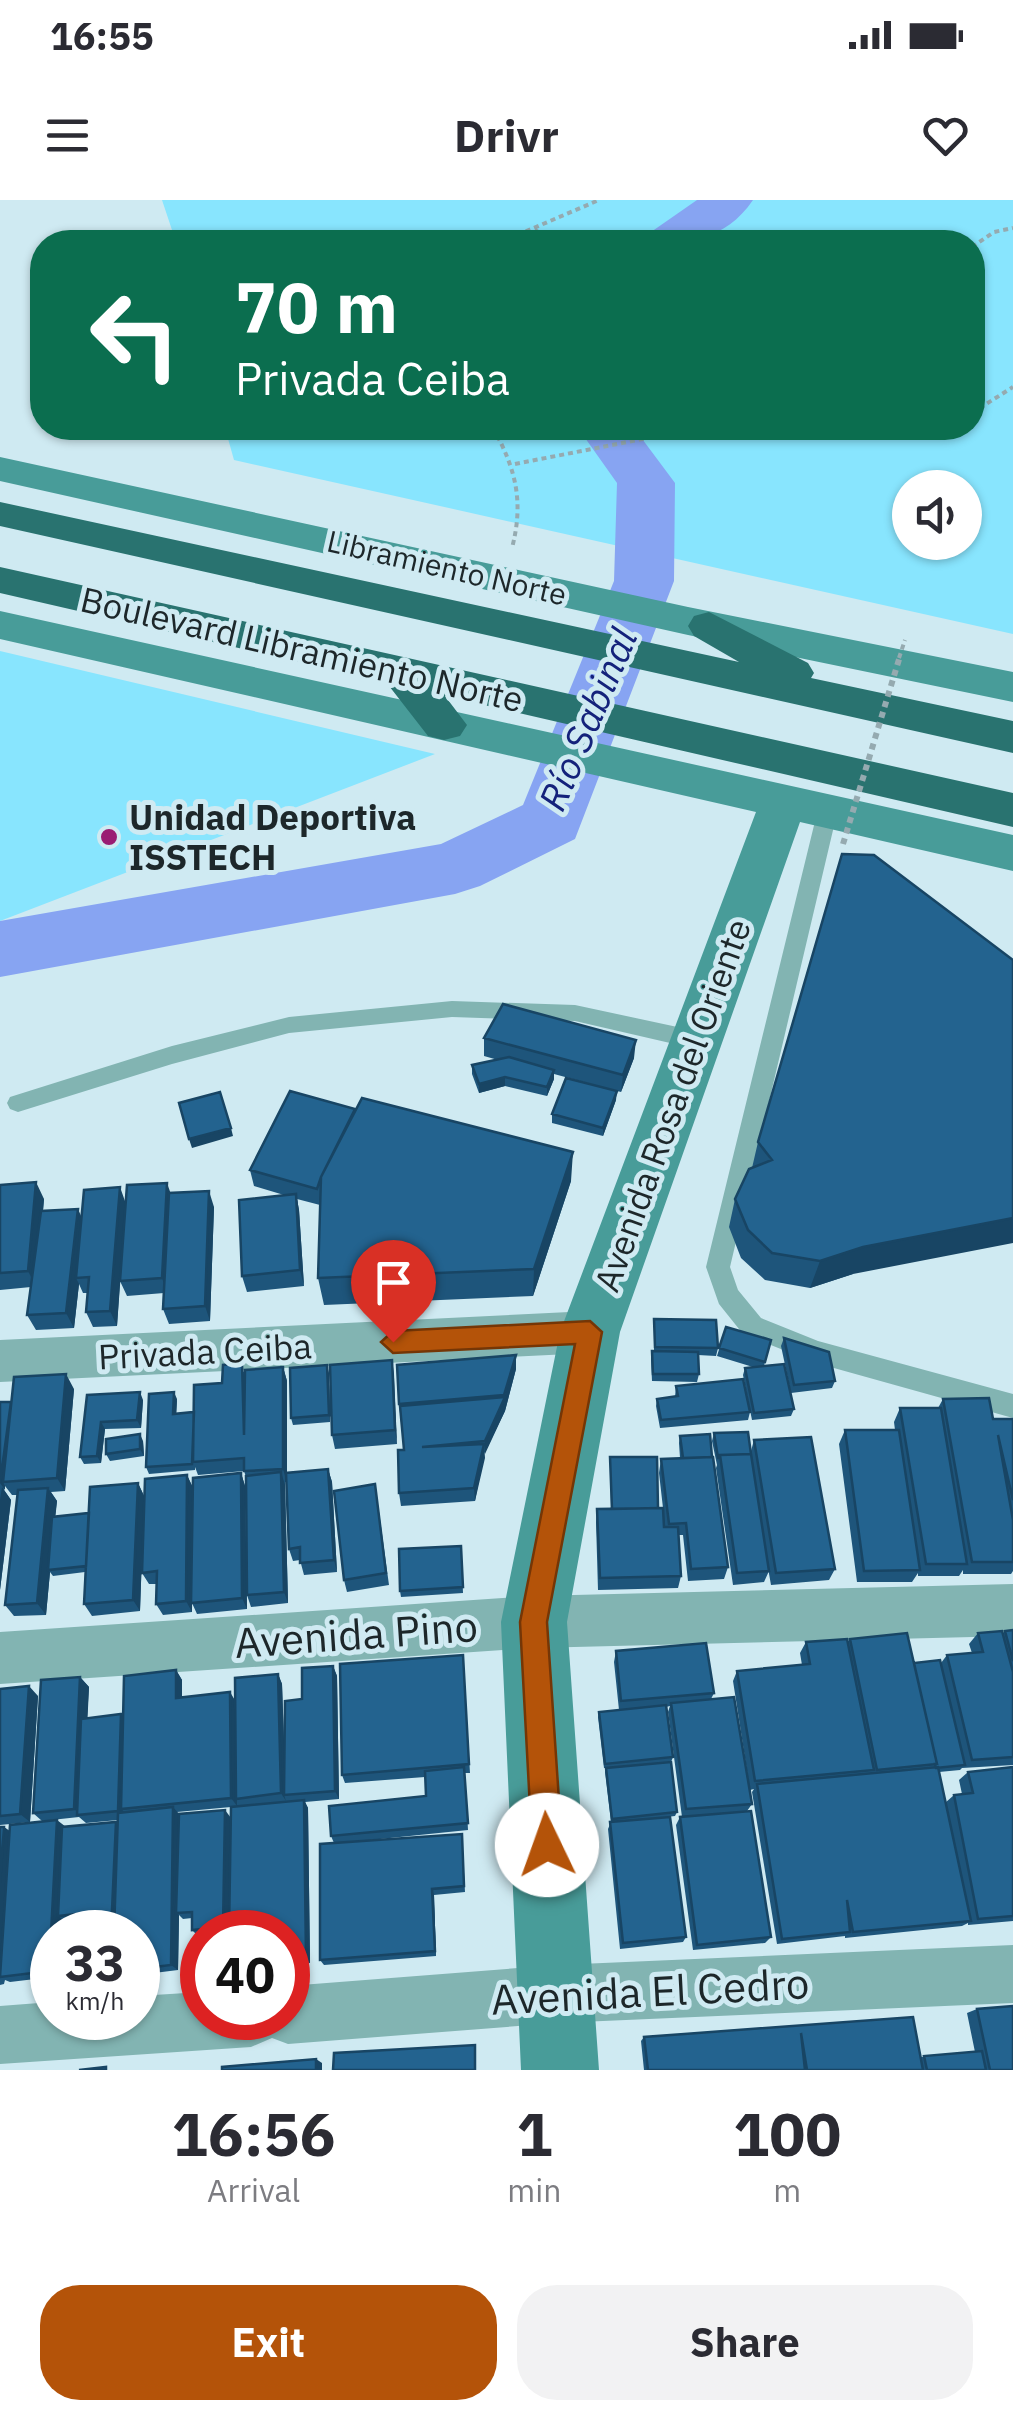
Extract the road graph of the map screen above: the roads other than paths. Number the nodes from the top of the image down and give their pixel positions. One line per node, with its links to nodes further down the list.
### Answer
1 (0, 469): 4 (street, Libramiento Norte)
2 (0, 514): 8 (highway, Boulevard Libramiento Norte)
3 (0, 580): 6 (highway, Boulevard Libramiento Norte)
4 (699, 623): 7 (street, Libramiento Norte); 8 (highway)
5 (0, 625): 9 (street)
6 (403, 674): 9 (highway); 11 (highway, Boulevard Libramiento Norte)
7 (1013, 687)
8 (838, 699): 10 (highway, Boulevard Libramiento Norte)
9 (458, 728): 11 (street)
10 (1013, 737)
11 (670, 760): 12 (highway, Boulevard Libramiento Norte); 13 (street); 15 (street)
12 (1013, 810)
13 (818, 818): 14 (street); 15 (street, Avenida Rosa del Oriente); 20 (lane)
14 (1013, 853)
15 (754, 882): 16 (street, Avenida Rosa del Oriente)
16 (696, 1040): 17 (lane); 18 (street, Avenida Rosa del Oriente)
17 (18, 1103)
18 (590, 1332): 19 (street, Privada Ceiba); 22 (street, Avenida Rosa del Oriente)
19 (0, 1362)
20 (1013, 1406)
21 (1013, 1610): 22 (street, Avenida Pino)
22 (534, 1622): 23 (street, Avenida Pino); 25 (street, Avenida Rosa del Oriente)
23 (0, 1658)
24 (1013, 1974): 25 (street, Avenida El Cedro)
25 (556, 1994): 26 (street, Avenida El Cedro); 29 (street, Avenida Rosa del Oriente)
26 (310, 2013)
27 (180, 2023): 28 (street)
28 (0, 2034)
29 (560, 2070)

